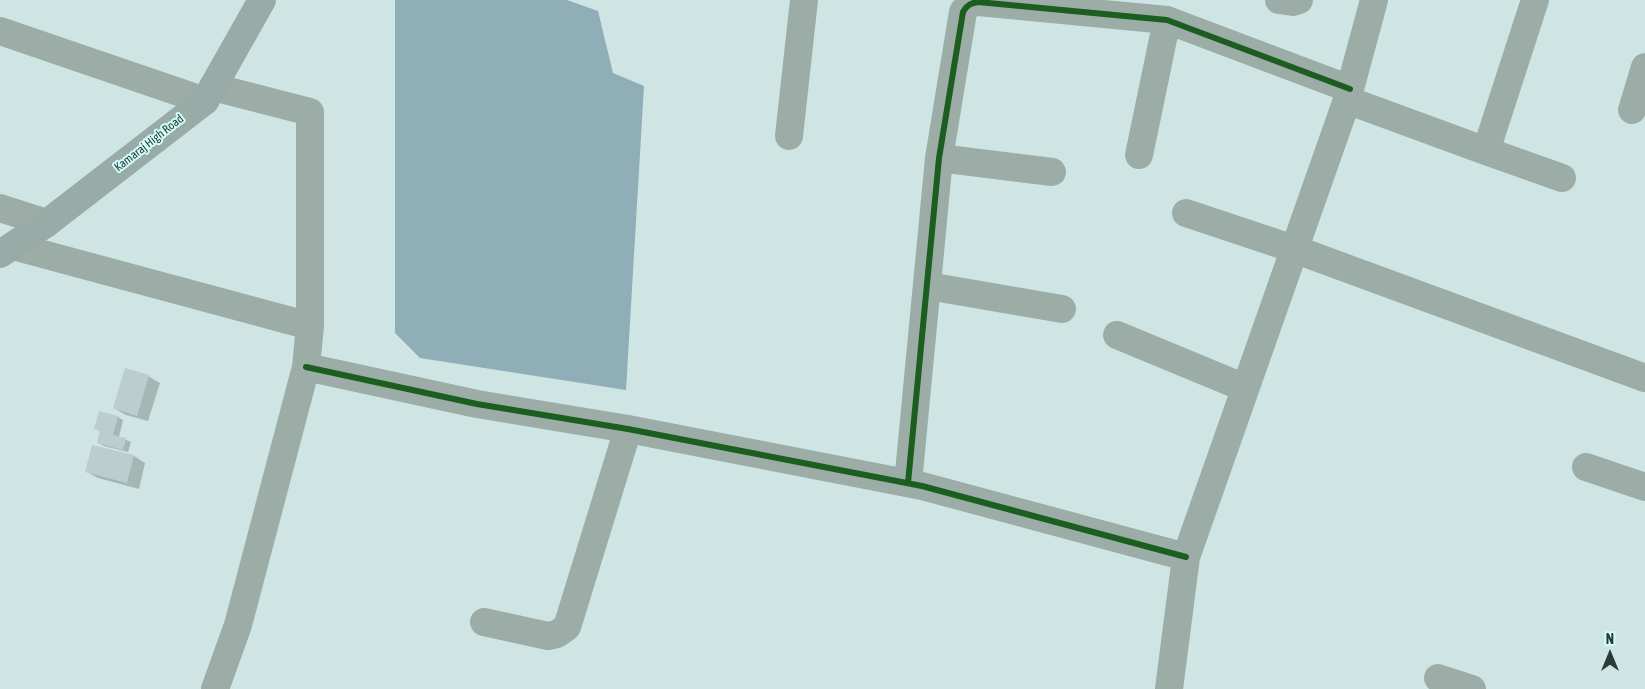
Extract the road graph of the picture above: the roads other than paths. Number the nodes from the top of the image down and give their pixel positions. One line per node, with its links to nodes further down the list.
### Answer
1 (262, 0): 10 (street, Kamaraj High Road)
2 (804, 0): 13 (street)
3 (1279, 0): 4 (street)
4 (1299, 0)
5 (1374, 0): 11 (street)
6 (1535, 0): 14 (street)
7 (1167, 20): 11 (street); 15 (street); 16 (street)
8 (0, 31): 10 (street)
9 (1645, 68): 12 (street)
10 (209, 94): 21 (street, Kamaraj High Road); 26 (street)
11 (1349, 94): 14 (street); 22 (street)
12 (1632, 110)
13 (789, 136)
14 (1486, 150): 18 (street)
15 (1139, 156)
16 (939, 158): 17 (street); 24 (street)
17 (1052, 172)
18 (1562, 178)
19 (0, 208): 21 (street)
20 (1186, 213): 22 (street)
21 (47, 223): 23 (street, Kamaraj High Road)
22 (1294, 249): 29 (street); 30 (street)
23 (6, 250): 26 (street)
24 (928, 286): 25 (street); 33 (street)
25 (1062, 309)
26 (310, 326): 28 (street)
27 (1118, 335): 30 (street)
28 (306, 366): 31 (street); 38 (street)
29 (1645, 378)
30 (1245, 388): 35 (street)
31 (628, 429): 33 (street); 36 (street)
32 (1586, 467): 34 (street)
33 (908, 483): 35 (street)
34 (1645, 487)
35 (1186, 557): 39 (street)
36 (484, 622)
37 (1438, 678): 40 (street)
38 (216, 689)
39 (1169, 689)
40 (1472, 689)

